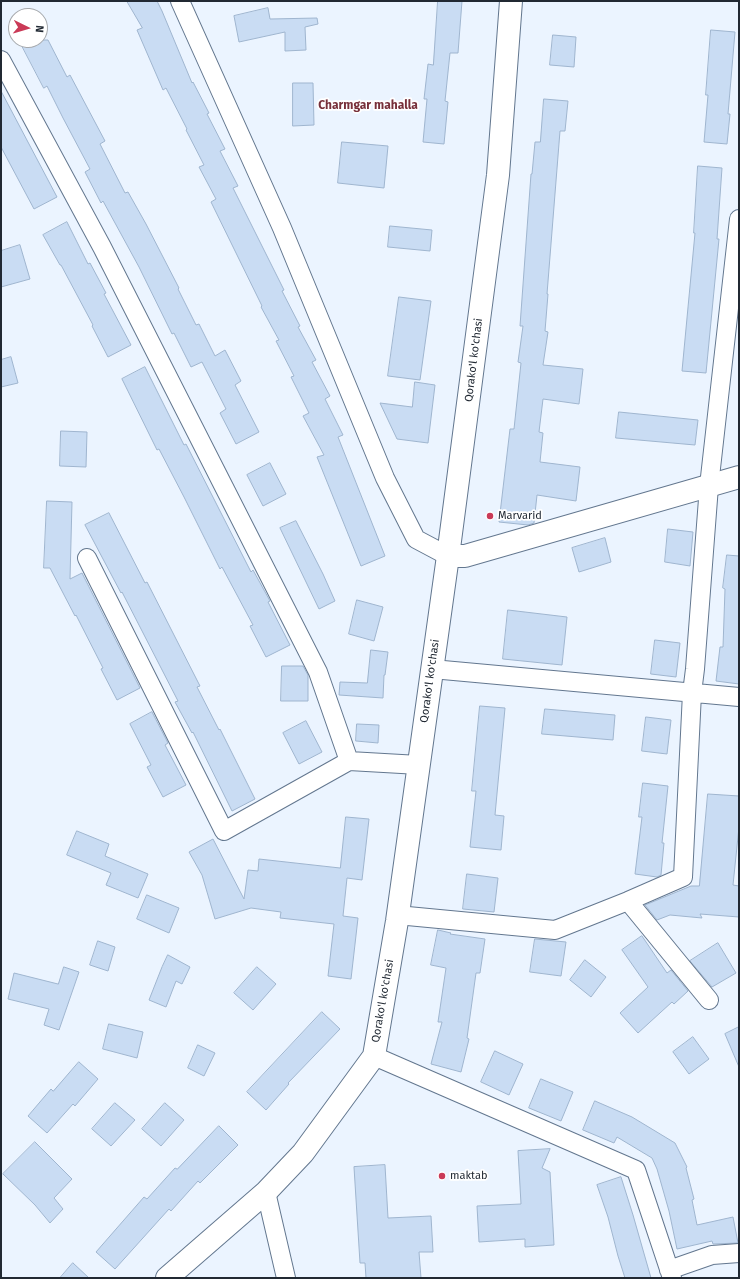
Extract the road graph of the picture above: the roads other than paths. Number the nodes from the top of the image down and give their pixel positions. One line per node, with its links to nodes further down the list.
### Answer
1 (180, 1): 7 (street)
2 (511, 1): 7 (street, Qorako'l ko'chasi)
3 (1, 60): 12 (street)
4 (739, 219): 6 (street)
5 (739, 477): 6 (street)
6 (709, 486): 7 (street); 10 (street)
7 (448, 556): 9 (street, Qorako'l ko'chasi)
8 (86, 558): 12 (street)
9 (432, 669): 10 (street); 13 (street, Qorako'l ko'chasi)
10 (692, 693): 11 (street); 14 (street)
11 (739, 697)
12 (349, 761): 13 (street)
13 (419, 765): 15 (street, Qorako'l ko'chasi)
14 (628, 901): 15 (street); 16 (street)
15 (398, 915): 17 (street, Qorako'l ko'chasi)
16 (709, 1000)
17 (374, 1056): 18 (street, Qorako'l ko'chasi); 20 (street)
18 (266, 1192): 21 (street, Qorako'l ko'chasi); 22 (street)
19 (739, 1253): 20 (street)
20 (670, 1274)
21 (167, 1278)
22 (286, 1278)

